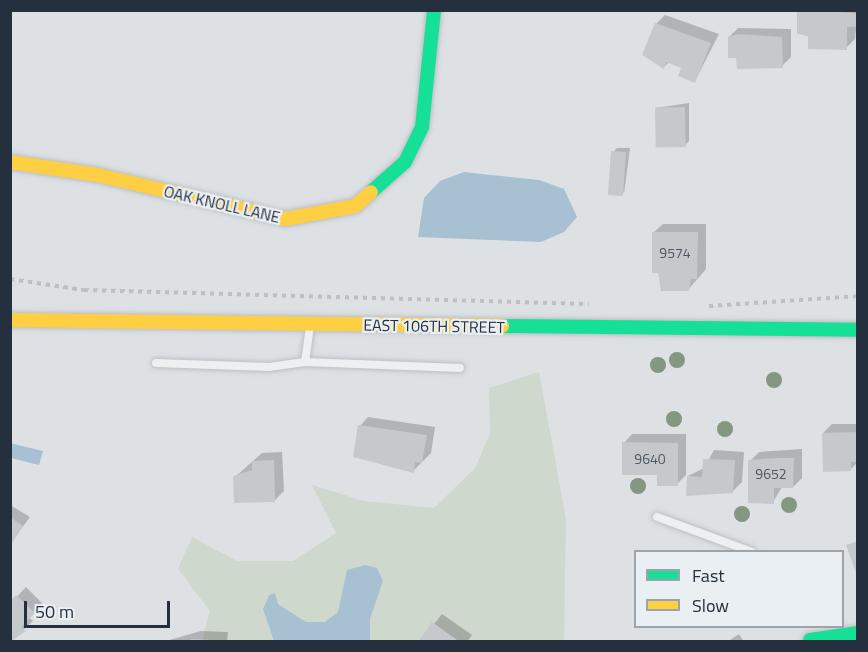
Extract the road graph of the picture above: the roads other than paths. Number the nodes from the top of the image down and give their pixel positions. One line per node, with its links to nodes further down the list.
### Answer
1 (434, 10): 2 (main road, OAK KNOLL LANE)
2 (10, 162)
3 (10, 320): 4 (main road, EAST 106TH STREET)
4 (310, 324): 5 (main road, EAST 106TH STREET); 6 (lane)
5 (858, 330)
6 (306, 362): 7 (lane); 8 (lane)
7 (156, 363)
8 (460, 368)
9 (657, 517): 10 (lane)
10 (747, 550)
11 (808, 633): 12 (main road)
12 (858, 633)

